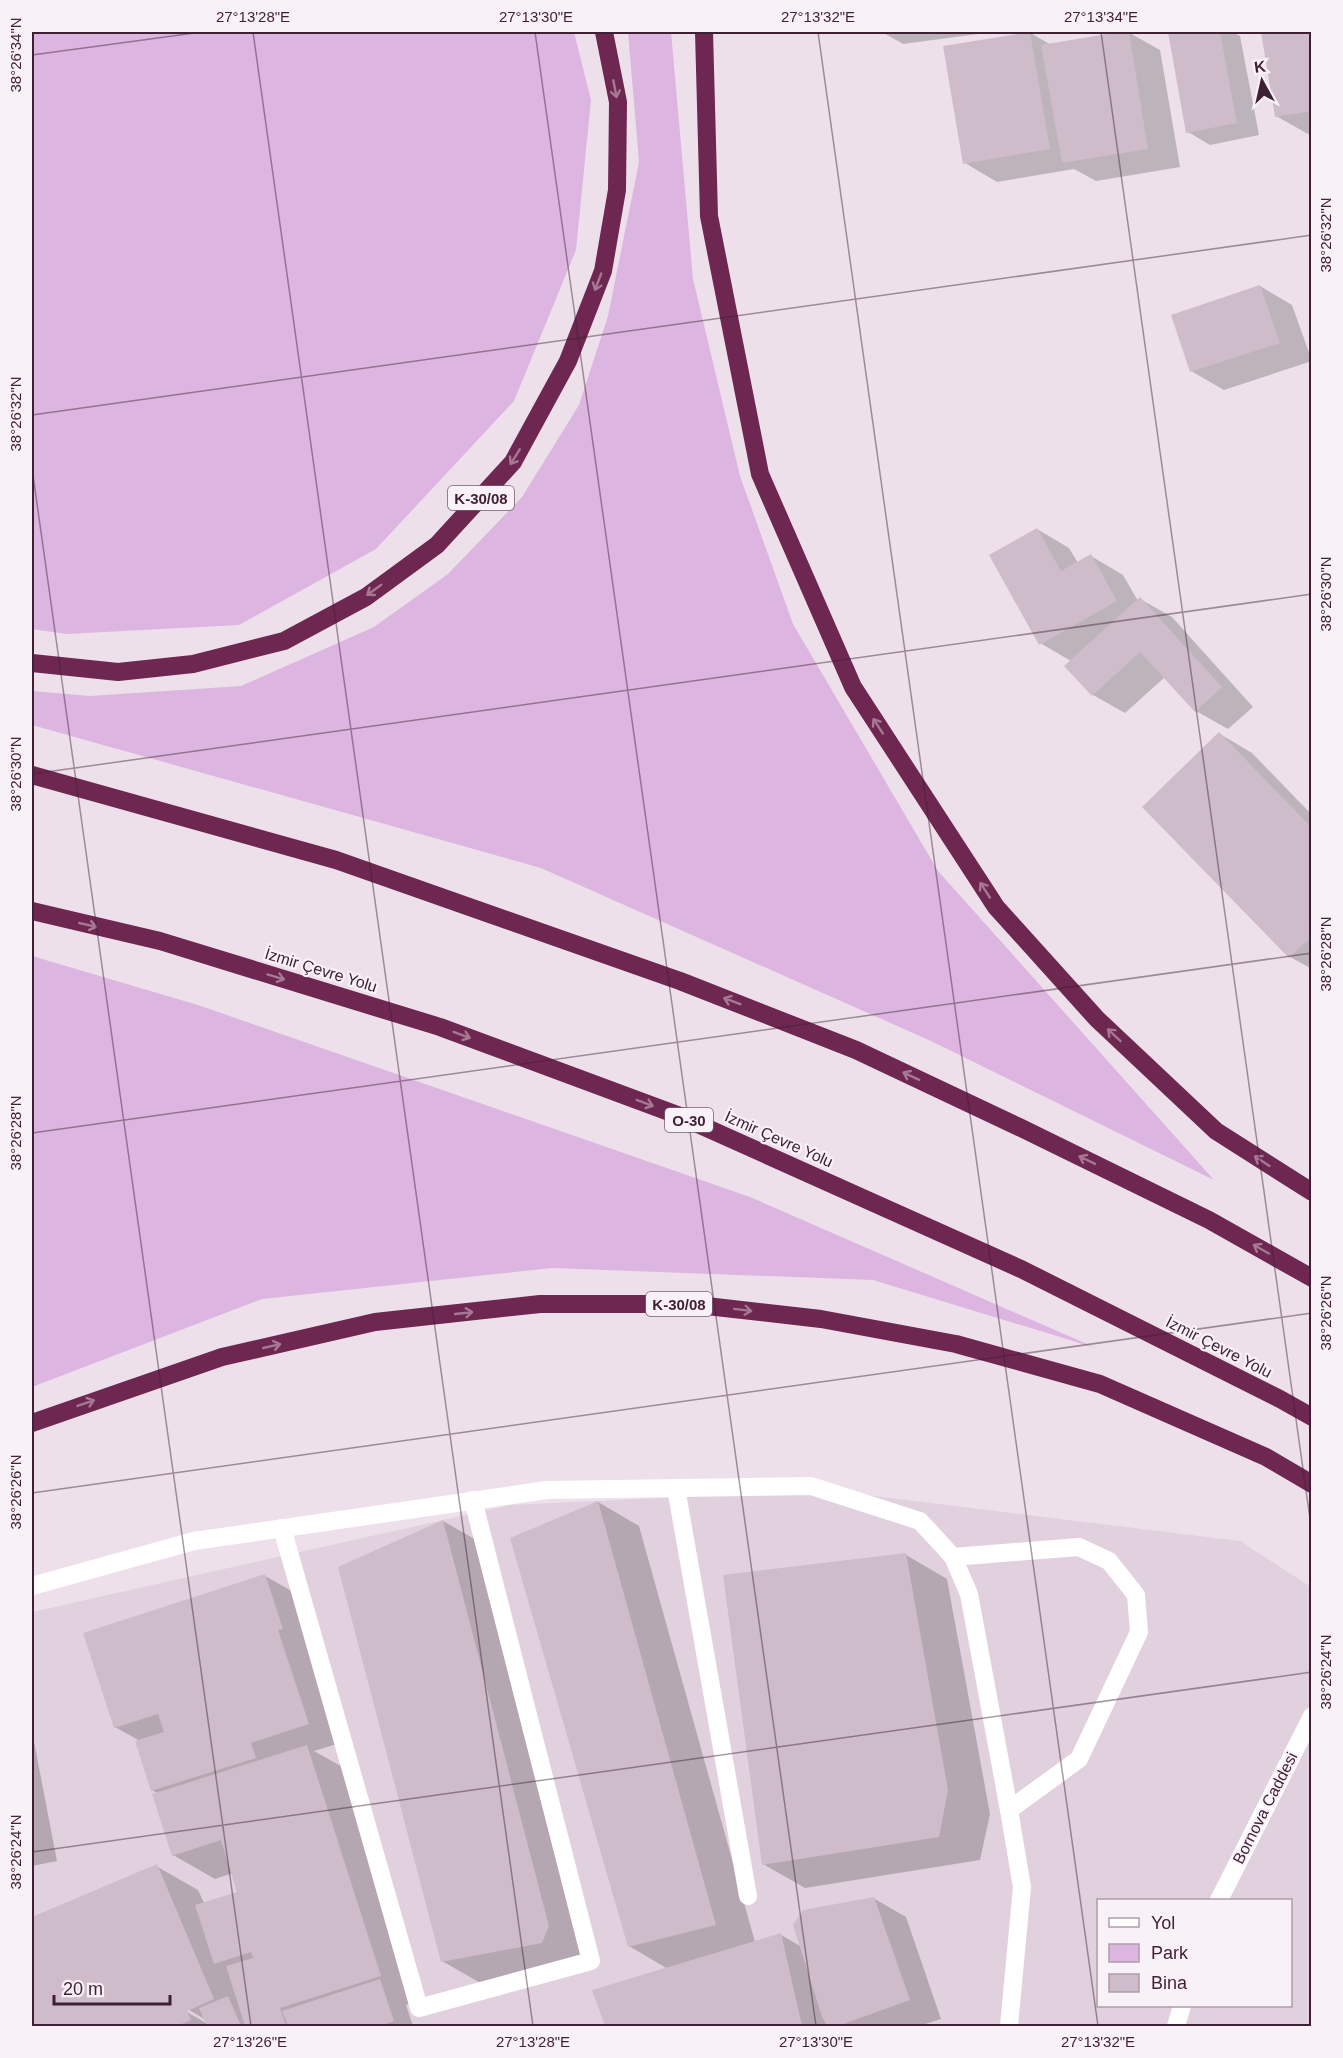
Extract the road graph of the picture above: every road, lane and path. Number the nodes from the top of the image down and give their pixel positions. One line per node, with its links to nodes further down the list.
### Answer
1 (604, 32): 3 (highway, K-30/08, one-way to 3)
2 (704, 32): 6 (highway, one-way to 2)
3 (32, 663)
4 (32, 776): 7 (highway, one-way to 4)
5 (32, 911): 8 (highway, İzmir Çevre Yolu / O-30, one-way to 8)
6 (1311, 1192)
7 (1311, 1278)
8 (1311, 1417)
9 (32, 1423): 10 (highway, K-30/08, one-way to 10)
10 (1311, 1484)
11 (676, 1488): 12 (street); 14 (street); 18 (street)
12 (473, 1500): 13 (street); 13 (street)
13 (282, 1528): 15 (street)
14 (953, 1557): 17 (street); 17 (street)
15 (32, 1586)
16 (1311, 1716): 19 (street, Bornova Caddesi)
17 (1009, 1810): 21 (street)
18 (748, 1896)
19 (1220, 1899)
20 (1182, 2007): 22 (street)
21 (1009, 2026)
22 (1176, 2026)

